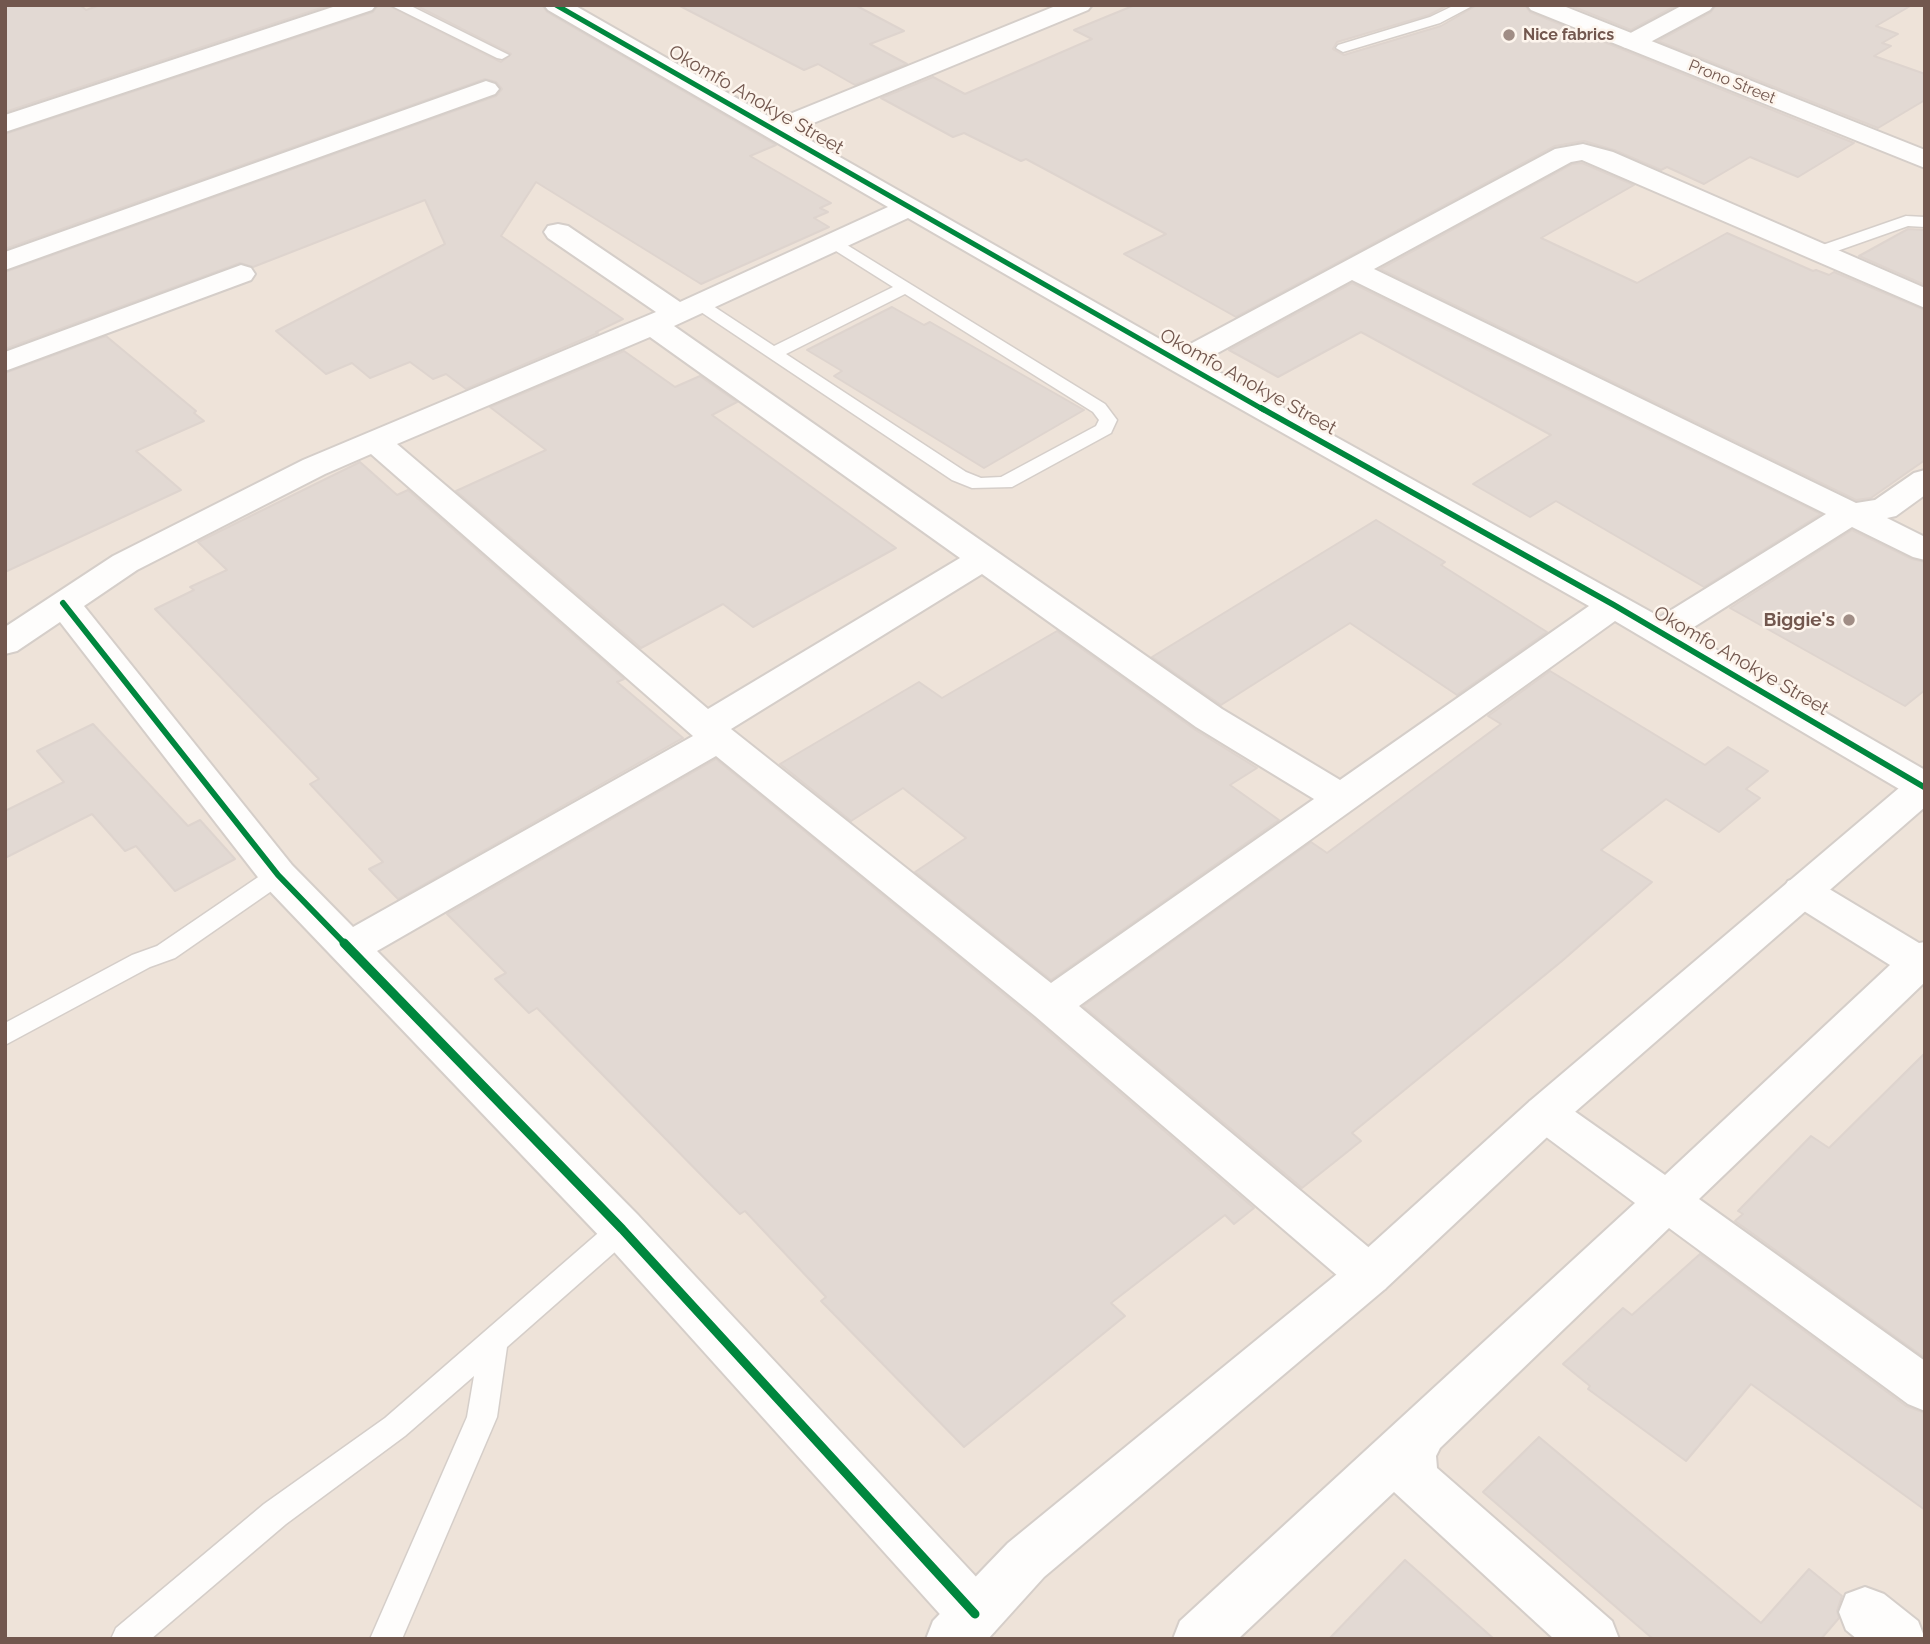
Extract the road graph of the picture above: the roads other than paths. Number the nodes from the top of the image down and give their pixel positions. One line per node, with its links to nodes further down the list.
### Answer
1 (364, 5): 12 (street)
2 (397, 5): 10 (lane)
3 (556, 5): 13 (street, Okomfo Anokye Street)
4 (1080, 5): 13 (street)
5 (1467, 5): 9 (lane)
6 (1539, 5): 8 (street, Prono Street)
7 (1702, 5): 8 (street)
8 (1632, 42): 14 (street, Prono Street)
9 (1343, 48)
10 (502, 55)
11 (486, 89): 20 (street)
12 (5, 124)
13 (775, 129): 15 (street, Okomfo Anokye Street)
14 (1925, 160)
15 (910, 207): 18 (street); 28 (street, Okomfo Anokye Street)
16 (1925, 222): 19 (lane)
17 (558, 232): 25 (street)
18 (834, 242): 23 (lane); 25 (street)
19 (1820, 252): 21 (street); 24 (street)
20 (5, 262)
21 (1352, 269): 28 (street); 31 (street)
22 (242, 274): 27 (street)
23 (906, 287): 26 (lane); 26 (lane)
24 (1925, 299)
25 (676, 314): 26 (lane); 29 (street); 33 (street)
26 (773, 354)
27 (5, 362)
28 (1179, 362): 35 (street, Okomfo Anokye Street)
29 (375, 441): 34 (street); 38 (street)
30 (1925, 480): 31 (street)
31 (1850, 514): 32 (street); 36 (street)
32 (1925, 550)
33 (982, 559): 38 (street); 40 (street)
34 (63, 603): 37 (street); 41 (street)
35 (1614, 605): 36 (street, Okomfo Anokye Street); 40 (street)
36 (1660, 633): 39 (street, Okomfo Anokye Street)
37 (5, 643)
38 (712, 733): 43 (street); 45 (street)
39 (1924, 786): 42 (street)
40 (1341, 798): 45 (street)
41 (278, 875): 43 (street); 46 (lane)
42 (1802, 891): 44 (street); 47 (street)
43 (349, 948): 49 (street)
44 (1923, 962): 48 (street)
45 (1050, 1005): 50 (street)
46 (5, 1035)
47 (1545, 1113): 48 (street); 50 (street)
48 (1668, 1202): 52 (street); 53 (street)
49 (622, 1229): 51 (lane); 54 (street)
50 (1368, 1275): 54 (street)
51 (494, 1340): 55 (lane); 56 (lane)
52 (1925, 1389)
53 (1423, 1432): 57 (street); 58 (street)
54 (963, 1626)
55 (127, 1639)
56 (386, 1639)
57 (1199, 1639)
58 (1593, 1639)

